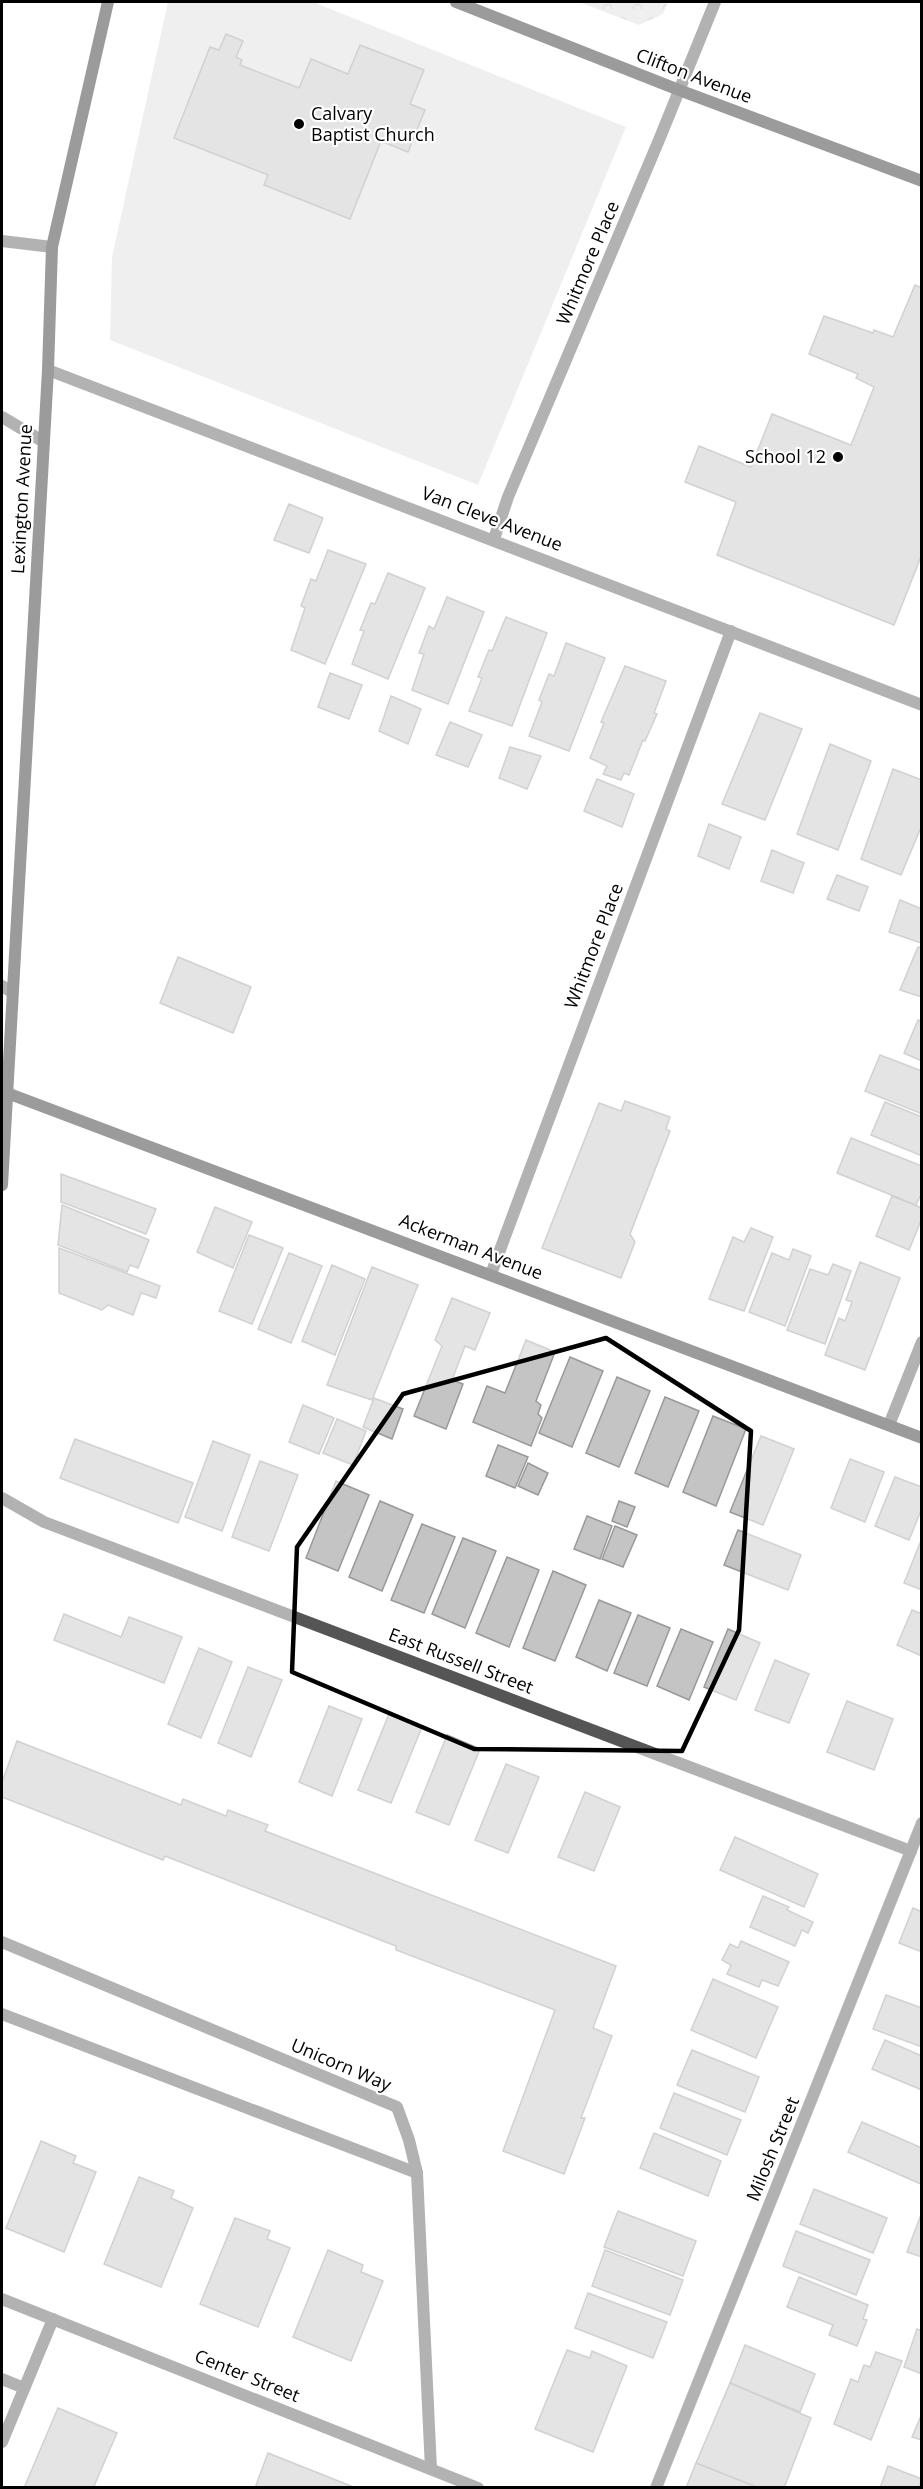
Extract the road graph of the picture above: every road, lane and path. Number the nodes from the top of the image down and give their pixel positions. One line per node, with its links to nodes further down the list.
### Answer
1 (108, 2): 7 (street, Lexington Avenue)
2 (456, 2): 4 (street, Clifton Avenue)
3 (715, 2): 4 (street, Whitmore Place)
4 (679, 90): 5 (street, Clifton Avenue); 11 (street, Whitmore Place)
5 (921, 181)
6 (2, 241): 7 (street)
7 (52, 247): 8 (street, Lexington Avenue)
8 (48, 370): 10 (street, Lexington Avenue); 11 (street, Van Cleve Avenue)
9 (2, 417): 10 (street)
10 (44, 442): 14 (street, Lexington Avenue)
11 (494, 539): 12 (street, Van Cleve Avenue)
12 (731, 631): 13 (street, Van Cleve Avenue); 17 (street, Whitmore Place)
13 (921, 705)
14 (7, 989): 15 (street, Lexington Avenue)
15 (7, 1093): 16 (street, Lexington Avenue); 17 (street, Ackerman Avenue)
16 (2, 1185)
17 (491, 1274): 19 (street, Ackerman Avenue)
18 (921, 1342): 19 (street)
19 (889, 1425): 20 (street, Ackerman Avenue)
20 (921, 1438)
21 (2, 1498): 23 (street, East Russell Street)
22 (921, 1823): 23 (street, Milosh Street)
23 (911, 1851): 34 (street, Milosh Street)
24 (2, 1942): 26 (street, Unicorn Way)
25 (2, 2014): 26 (street)
26 (417, 2173): 32 (street, Unicorn Way)
27 (2, 2299): 28 (street, Center Street)
28 (53, 2319): 30 (street); 32 (street, Center Street)
29 (2, 2379): 30 (street)
30 (24, 2388): 31 (street)
31 (2, 2442)
32 (431, 2469): 33 (street, Center Street)
33 (478, 2487)
34 (656, 2487)

